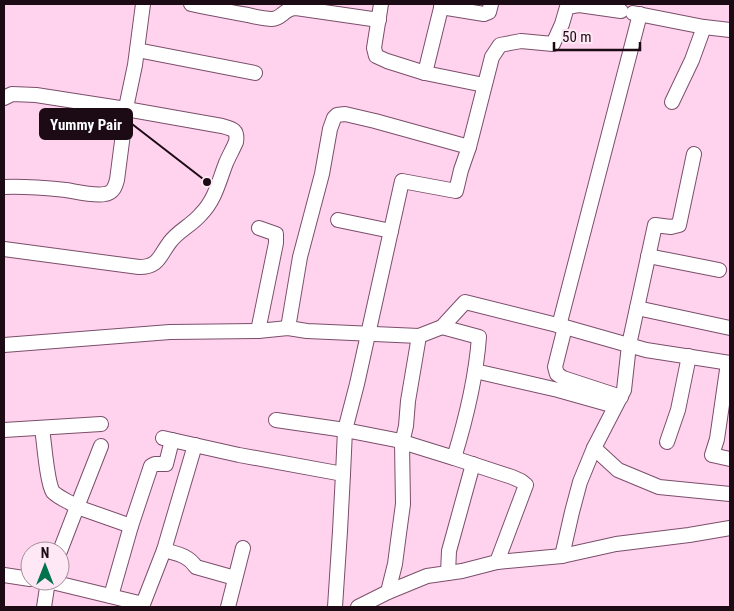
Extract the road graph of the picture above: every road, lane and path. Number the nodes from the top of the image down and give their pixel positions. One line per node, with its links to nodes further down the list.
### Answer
1 (143, 4): 12 (street)
2 (191, 4): 9 (street)
3 (381, 4): 9 (street)
4 (491, 4): 5 (street)
5 (441, 6): 14 (street)
6 (566, 6): 7 (street); 15 (street)
7 (622, 8): 8 (street)
8 (640, 14): 10 (street); 29 (street)
9 (379, 20): 14 (street)
10 (704, 27): 11 (street); 17 (street)
11 (730, 30)
12 (137, 50): 13 (street); 18 (street)
13 (255, 73)
14 (425, 73): 15 (street)
15 (484, 85): 19 (street)
16 (4, 98): 18 (street)
17 (672, 102)
18 (126, 109): 21 (street); 25 (street)
19 (468, 147): 24 (street); 31 (street)
20 (694, 154): 26 (street)
21 (4, 187)
22 (338, 220): 24 (street)
23 (259, 228): 33 (street)
24 (391, 231): 34 (street)
25 (4, 249)
26 (648, 256): 27 (street); 28 (street)
27 (719, 270)
28 (637, 308): 32 (street); 37 (street)
29 (562, 326): 30 (street); 37 (street); 41 (street)
30 (442, 327): 35 (street); 40 (street)
31 (288, 328): 33 (street); 34 (street)
32 (730, 328)
33 (258, 331): 36 (street)
34 (369, 334): 35 (street); 46 (street)
35 (419, 336): 48 (street)
36 (4, 345)
37 (629, 345): 38 (street); 41 (street)
38 (689, 356): 39 (street); 47 (street)
39 (729, 363): 53 (street)
40 (475, 370): 41 (street); 52 (street)
41 (618, 402): 51 (street)
42 (276, 420): 46 (street)
43 (101, 424): 44 (street)
44 (42, 428): 45 (street); 57 (street)
45 (4, 430)
46 (345, 430): 48 (street); 55 (street)
47 (667, 442)
48 (402, 443): 52 (street); 71 (street)
49 (195, 445): 55 (street); 58 (street); 62 (street)
50 (101, 446): 57 (street)
51 (594, 448): 56 (street); 63 (street)
52 (454, 458): 54 (street)
53 (730, 459)
54 (473, 464): 64 (street); 65 (street)
55 (342, 474): 76 (street)
56 (730, 494)
57 (77, 507): 58 (street); 60 (street)
58 (131, 526): 72 (street)
59 (730, 528): 63 (street)
60 (64, 541)
61 (243, 548): 68 (street)
62 (164, 550): 68 (street); 73 (street)
63 (562, 556): 64 (street)
64 (497, 562): 65 (street)
65 (448, 573): 71 (street)
66 (4, 576): 67 (street)
67 (20, 578)
68 (235, 578): 75 (street)
69 (70, 586): 72 (street)
70 (46, 591): 74 (street)
71 (388, 592): 77 (street)
72 (111, 596): 73 (street)
73 (146, 606)
74 (44, 607)
75 (228, 607)
76 (335, 607)
77 (358, 607)

